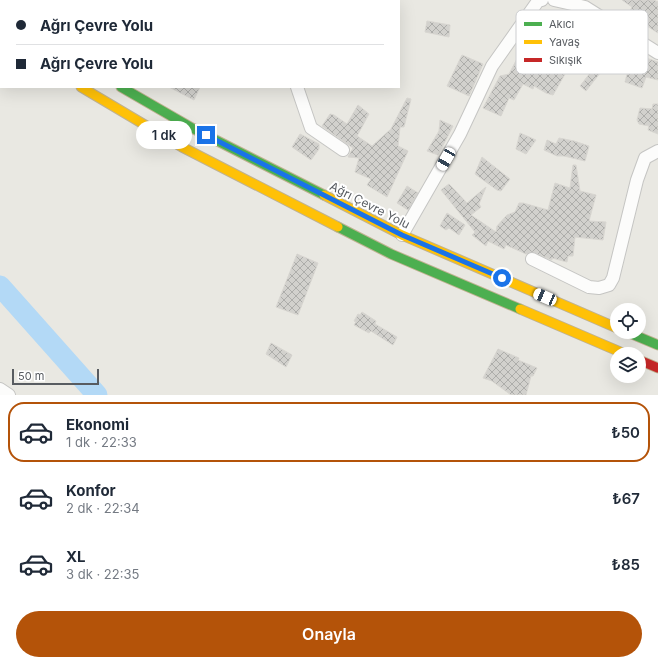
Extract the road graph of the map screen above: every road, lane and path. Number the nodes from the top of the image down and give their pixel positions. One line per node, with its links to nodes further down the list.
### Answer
1 (542, 0): 3 (street)
2 (554, 0): 4 (street)
3 (532, 10)
4 (590, 10)
5 (516, 32): 13 (street)
6 (648, 47): 7 (street)
7 (658, 53)
8 (83, 88): 18 (highway)
9 (123, 88): 13 (highway, Ağrı Çevre Yolu)
10 (297, 88): 11 (street)
11 (343, 150)
12 (658, 151): 14 (street)
13 (402, 235): 15 (highway, Ağrı Çevre Yolu)
14 (532, 259)
15 (610, 325)
16 (644, 339): 17 (highway)
17 (658, 345)
18 (610, 348)
19 (646, 363): 20 (highway)
20 (658, 368)
21 (0, 389): 22 (street)
22 (9, 395)

